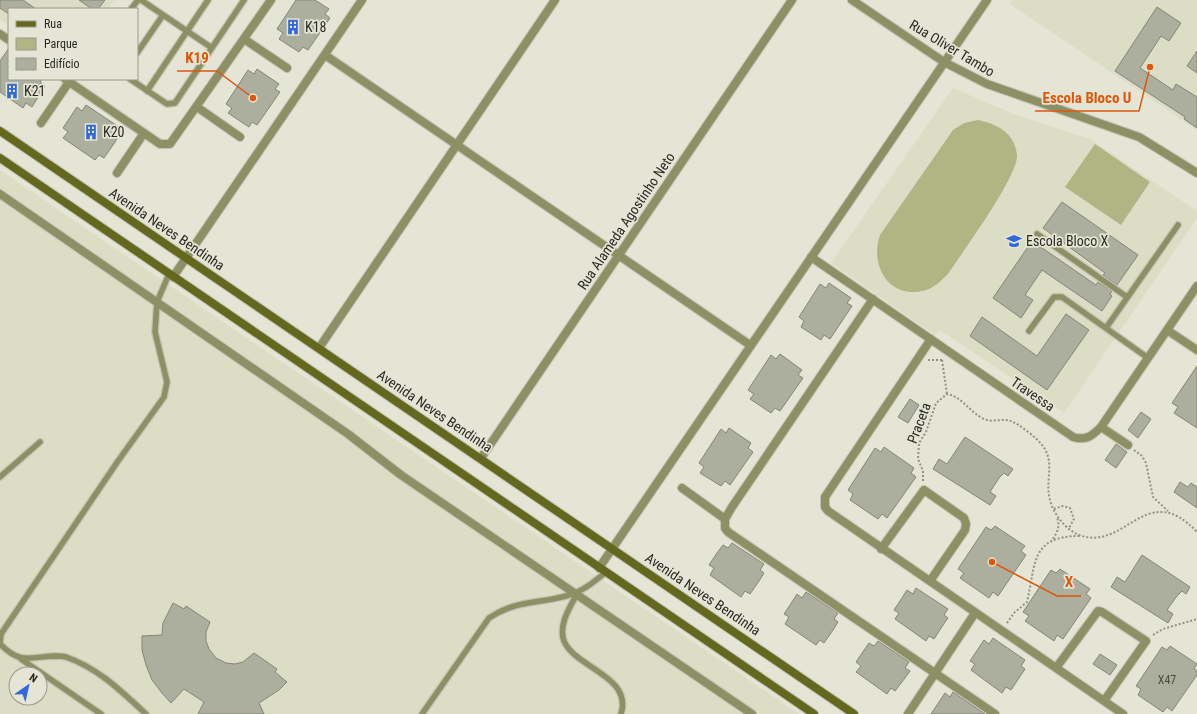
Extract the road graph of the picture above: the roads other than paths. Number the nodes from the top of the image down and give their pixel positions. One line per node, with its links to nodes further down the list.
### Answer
1 (138, 0): 11 (lane)
2 (141, 0): 12 (lane)
3 (208, 0): 13 (lane)
4 (244, 0): 15 (lane)
5 (270, 0): 14 (street)
6 (362, 0): 17 (street)
7 (555, 0): 28 (street)
8 (792, 0): 35 (street, Rua Alameda Agostinho Neto)
9 (852, 0): 18 (street, Rua Oliver Tambo)
10 (987, 0): 18 (street)
11 (132, 8)
12 (163, 15): 13 (lane); 16 (lane)
13 (187, 31): 15 (lane); 22 (lane)
14 (244, 38): 19 (street); 23 (street)
15 (212, 48): 22 (lane)
16 (138, 52)
17 (325, 55): 28 (street); 37 (street)
18 (944, 62): 31 (street, Rua Oliver Tambo); 36 (street)
19 (286, 68)
20 (67, 80): 24 (street); 26 (street)
21 (131, 80): 22 (lane)
22 (147, 91)
23 (197, 107): 26 (street); 27 (street)
24 (41, 123)
25 (0, 131): 37 (street, Avenida Neves Bendinha)
26 (144, 133): 30 (street)
27 (240, 137)
28 (455, 144): 35 (street); 48 (street)
29 (0, 158): 38 (street)
30 (117, 173)
31 (1197, 173)
32 (0, 194): 42 (street)
33 (1178, 225): 40 (lane)
34 (1037, 234): 40 (lane)
35 (618, 256): 47 (street); 54 (street, Rua Alameda Agostinho Neto)
36 (812, 257): 41 (street, Travessa); 47 (street)
37 (186, 258): 38 (street); 48 (street, Avenida Neves Bendinha)
38 (171, 275): 42 (lane); 60 (street)
39 (1197, 286): 44 (street, Travessa)
40 (1127, 297): 43 (lane)
41 (873, 299): 46 (street, Travessa); 57 (street)
42 (157, 302): 62 (street); 64 (lane)
43 (1106, 328): 45 (lane); 50 (lane)
44 (1167, 330): 49 (street); 50 (street, Travessa)
45 (1029, 331)
46 (931, 339): 51 (street, Travessa); 59 (street)
47 (750, 345): 58 (street)
48 (319, 348): 54 (street, Avenida Neves Bendinha)
49 (1197, 350)
50 (1148, 358): 51 (street, Travessa)
51 (1102, 427): 53 (street)
52 (40, 442): 55 (lane)
53 (1128, 445)
54 (481, 458): 58 (street, Avenida Neves Bendinha)
55 (0, 478)
56 (682, 488): 57 (street)
57 (725, 519): 66 (street)
58 (613, 548): 60 (street); 74 (street, Avenida Neves Bendinha)
59 (881, 549): 61 (street); 61 (street)
60 (603, 570): 62 (lane); 73 (street)
61 (930, 581): 63 (street)
62 (576, 594): 70 (lane); 71 (lane); 72 (street)
63 (975, 613): 65 (street); 66 (street)
64 (21, 659): 68 (lane); 69 (lane)
65 (1056, 668): 67 (street); 67 (street)
66 (935, 674): 75 (street); 76 (street)
67 (1104, 701): 77 (street)
68 (101, 714)
69 (146, 714)
70 (422, 714)
71 (621, 714)
72 (752, 714)
73 (814, 714)
74 (854, 714)
75 (908, 714)
76 (995, 714)
77 (1123, 714)

